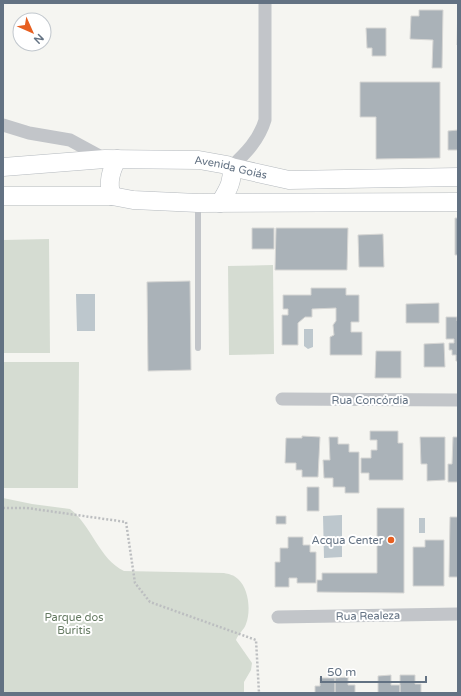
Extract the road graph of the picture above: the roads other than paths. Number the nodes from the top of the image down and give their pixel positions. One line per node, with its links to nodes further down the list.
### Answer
1 (265, 3): 5 (street)
2 (3, 124): 3 (street)
3 (111, 159): 4 (main road, Avenida Goiás); 5 (main road, Avenida Goiás); 8 (main road)
4 (3, 167)
5 (231, 167): 6 (main road, Avenida Goiás); 11 (main road)
6 (458, 178)
7 (3, 196): 8 (main road)
8 (112, 196): 10 (main road)
9 (458, 202): 11 (main road)
10 (198, 203): 11 (main road); 12 (lane)
11 (220, 203)
12 (198, 348)
13 (282, 399): 14 (street, Rua Concórdia)
14 (458, 400)
15 (458, 614): 16 (street, Rua Realeza)
16 (278, 617)

